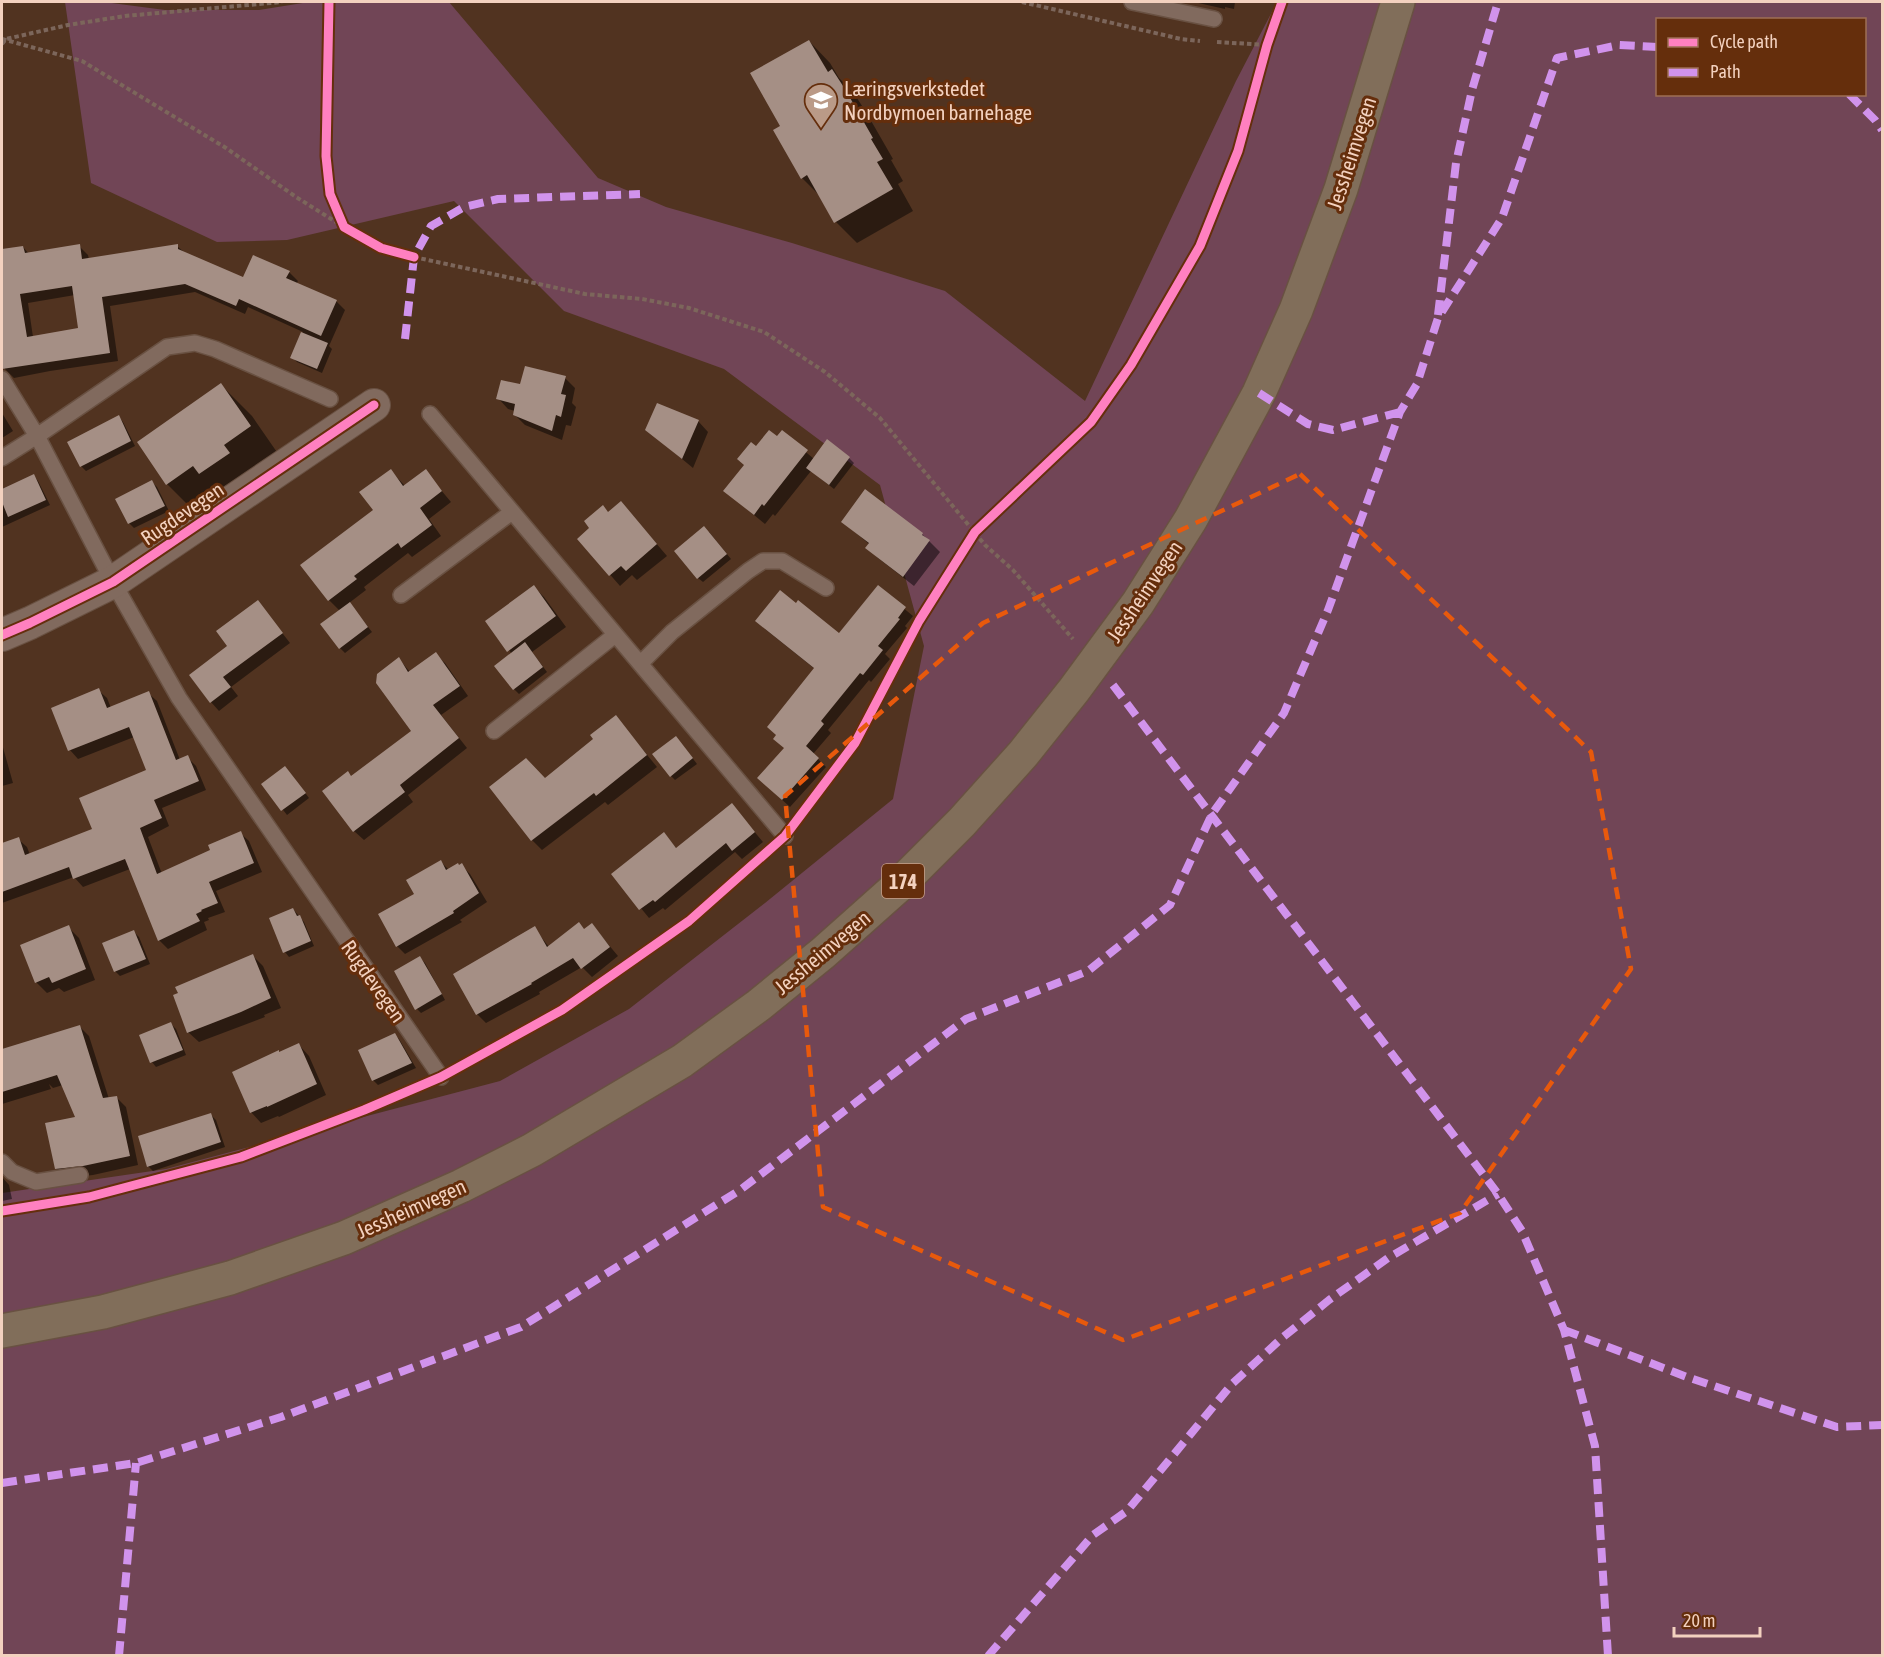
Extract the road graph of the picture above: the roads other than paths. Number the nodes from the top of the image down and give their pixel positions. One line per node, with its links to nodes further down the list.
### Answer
1 (1132, 2): 3 (lane)
2 (1398, 2): 22 (main road, Jessheimvegen / 174)
3 (1214, 19)
4 (2, 379): 8 (lane, Rugdevegen)
5 (330, 399): 8 (lane)
6 (374, 405): 11 (street, Rugdevegen)
7 (430, 414): 10 (lane)
8 (37, 436): 9 (lane); 11 (lane, Rugdevegen)
9 (2, 458)
10 (512, 512): 13 (lane); 15 (lane)
11 (114, 582): 14 (street, Rugdevegen); 19 (lane, Rugdevegen)
12 (826, 588): 16 (lane)
13 (401, 595)
14 (2, 634)
15 (615, 635): 16 (lane); 17 (lane)
16 (640, 663): 18 (lane)
17 (494, 731)
18 (785, 836)
19 (441, 1077)
20 (2, 1162): 21 (lane)
21 (80, 1175)
22 (2, 1331)

